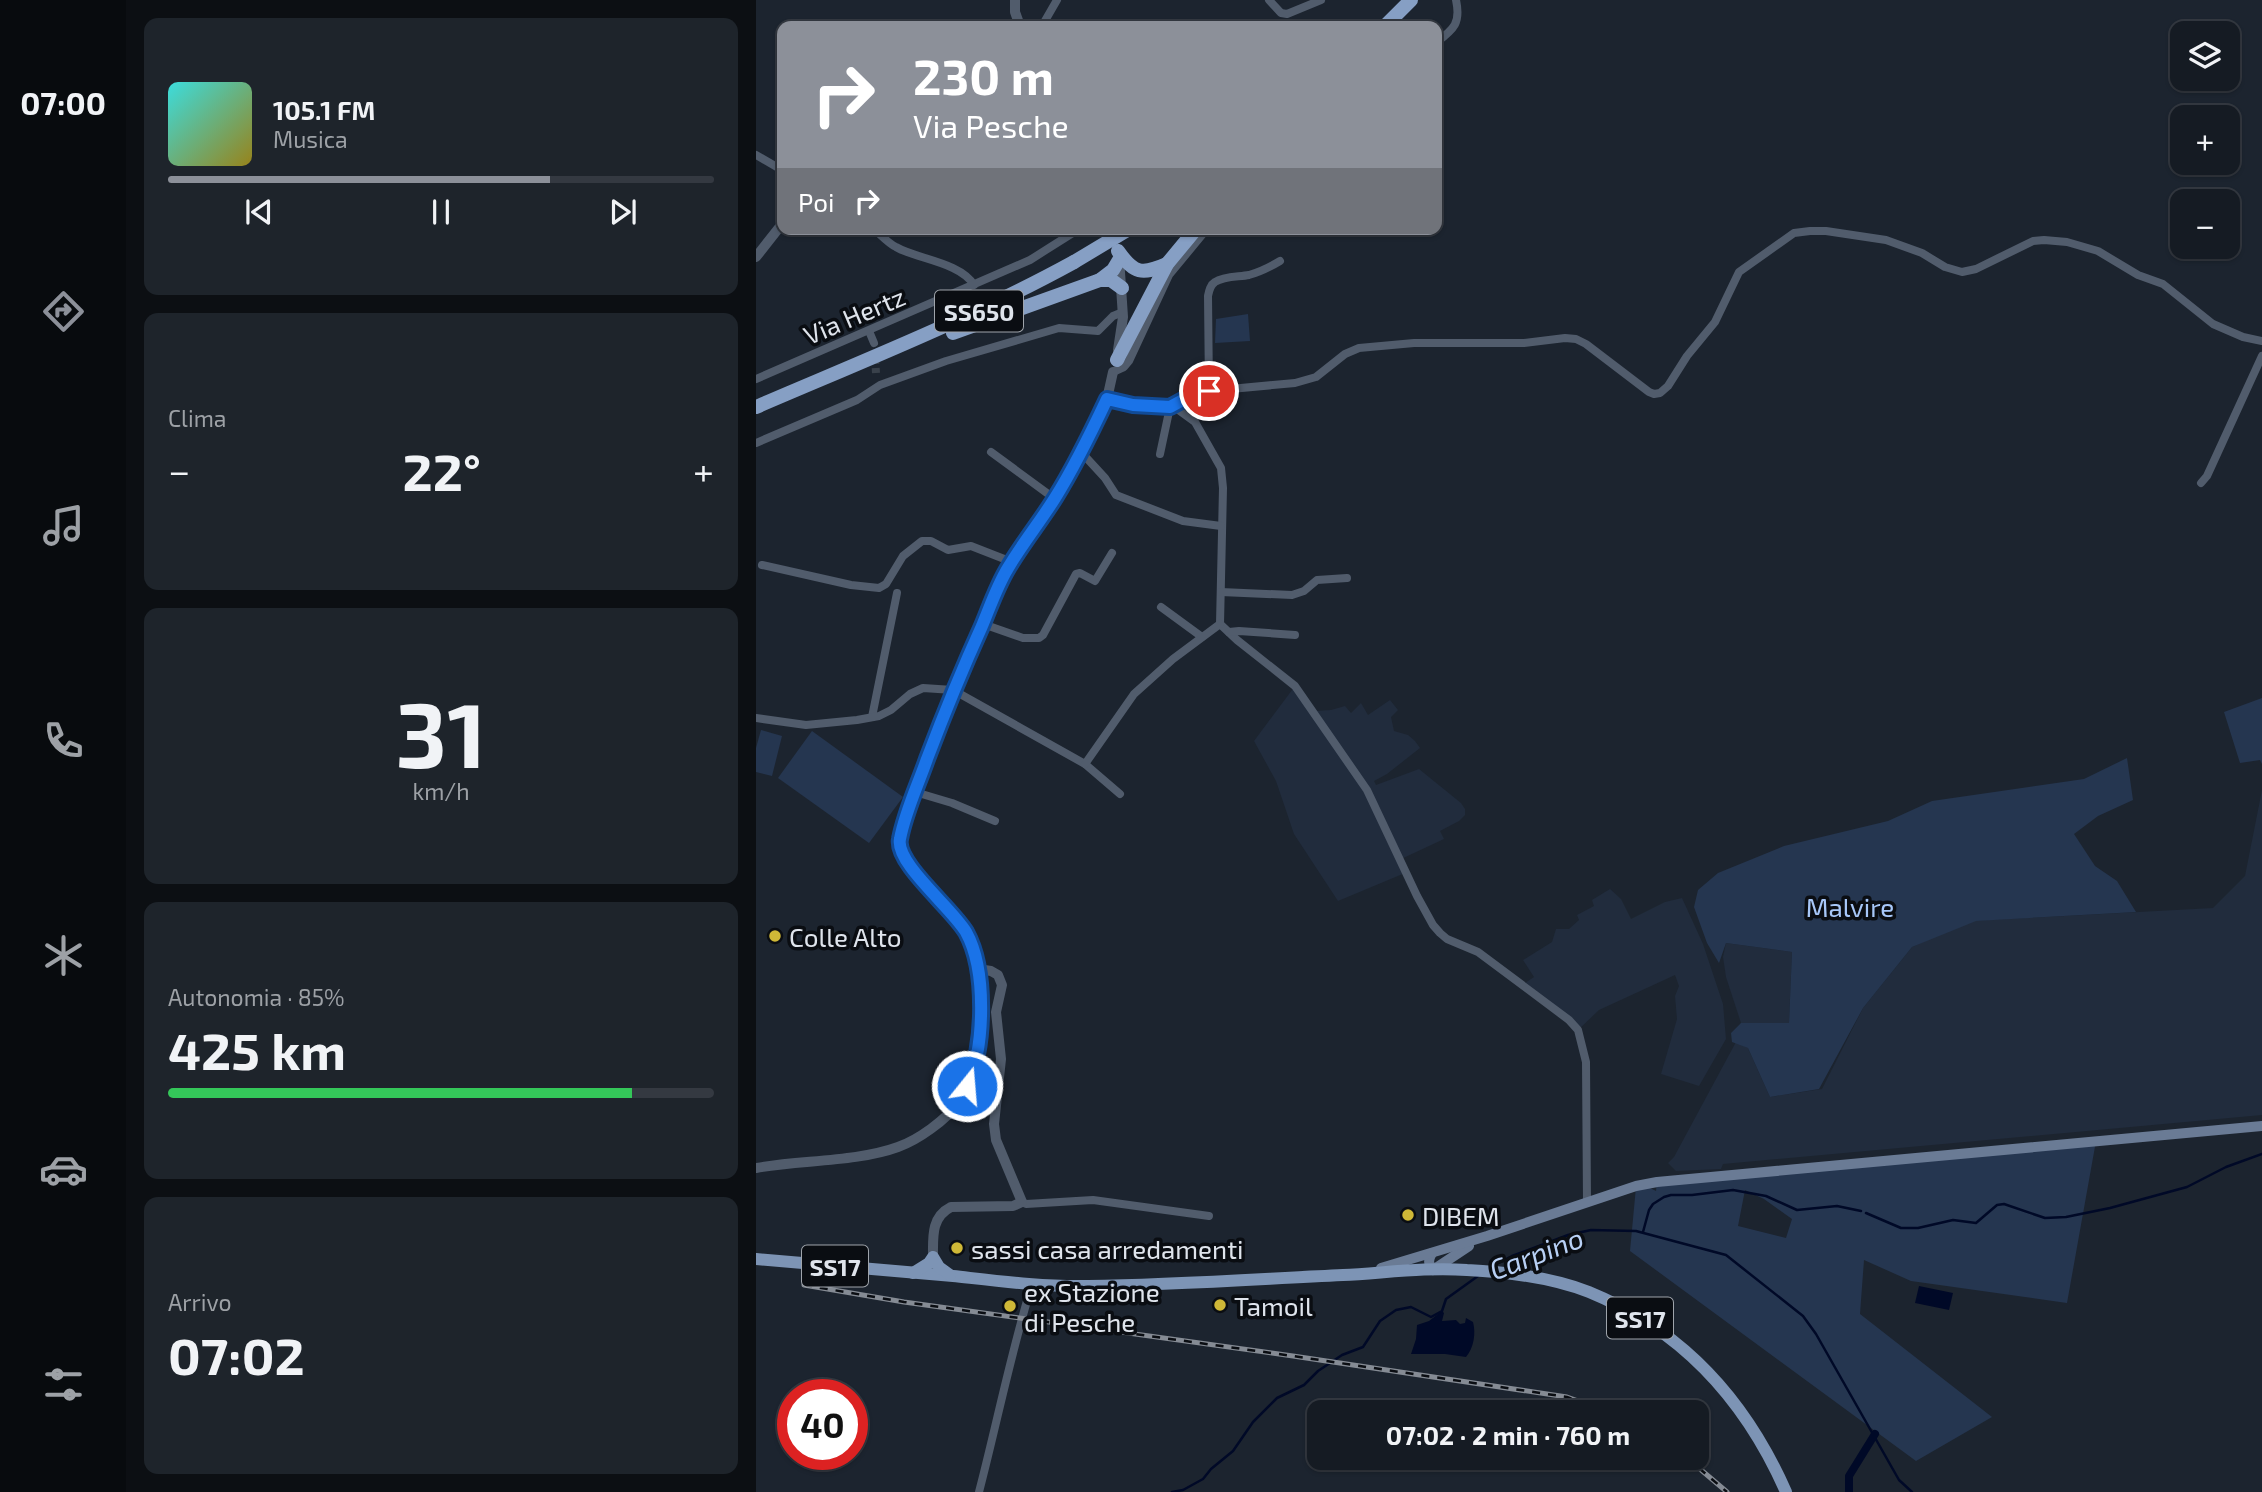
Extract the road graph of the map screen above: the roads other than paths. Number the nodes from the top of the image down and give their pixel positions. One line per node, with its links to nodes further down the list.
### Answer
1 (1014, 0): 7 (street)
2 (1057, 0): 8 (street)
3 (1269, 0): 4 (street)
4 (1321, 0)
5 (1411, 0): 9 (highway)
6 (1456, 0): 10 (street)
7 (1018, 21)
8 (1045, 21)
9 (1391, 21)
10 (1442, 38)
11 (756, 155): 12 (street)
12 (777, 167)
13 (777, 230): 21 (street)
14 (881, 235): 25 (street)
15 (1070, 235): 25 (street, Via Hertz)
16 (1116, 235): 20 (street)
17 (1119, 235): 30 (highway, SS650, bridge)
18 (1191, 235): 23 (highway)
19 (1202, 235): 32 (street)
20 (1119, 256): 23 (highway); 24 (highway); 26 (street)
21 (756, 257)
22 (1280, 261): 36 (street)
23 (1167, 264): 32 (highway)
24 (1100, 280): 26 (highway); 30 (highway)
25 (974, 285): 28 (street, Via Hertz)
26 (1122, 288): 27 (street)
27 (1123, 312): 32 (street); 35 (street)
28 (869, 331): 30 (street); 34 (street, Via Hertz)
29 (2262, 341): 36 (street)
30 (878, 348): 39 (highway, SS650)
31 (2262, 356): 44 (street)
32 (1115, 366): 37 (street)
33 (876, 373): 35 (street)
34 (756, 379)
35 (880, 385): 40 (street)
36 (1209, 391): 38 (street)
37 (1107, 399): 38 (street); 42 (street)
38 (1172, 406): 43 (street); 46 (street)
39 (756, 407)
40 (756, 443)
41 (991, 452): 45 (street)
42 (1082, 453): 45 (street); 46 (street)
43 (1160, 454)
44 (2201, 484)
45 (1055, 499): 48 (street)
46 (1221, 526): 51 (street)
47 (1112, 552): 54 (street)
48 (1012, 562): 49 (street); 54 (street)
49 (762, 565)
50 (1347, 578): 51 (street)
51 (1221, 592): 55 (street)
52 (897, 593): 60 (street)
53 (1161, 607): 58 (street)
54 (983, 624): 59 (street)
55 (1220, 624): 56 (street); 58 (street)
56 (1229, 632): 57 (street); 70 (street)
57 (1295, 635)
58 (1202, 637): 62 (street)
59 (953, 690): 60 (street); 62 (street); 63 (street)
60 (872, 717): 61 (street)
61 (756, 718)
62 (1085, 764): 64 (street)
63 (915, 792): 65 (street); 66 (street)
64 (1120, 794)
65 (995, 821)
66 (978, 969): 68 (street); 69 (street)
67 (2262, 1126): 70 (main road)
68 (756, 1168)
69 (1022, 1202): 71 (street); 75 (street)
70 (1587, 1202): 72 (main road)
71 (1209, 1216)
72 (1488, 1236): 73 (main road); 74 (main road)
73 (1460, 1251): 77 (main road); 78 (main road)
74 (1432, 1252): 78 (main road); 80 (main road)
75 (933, 1257): 79 (main road); 81 (main road)
76 (756, 1259): 79 (main road, SS17)
77 (1465, 1269): 78 (main road, SS17); 84 (main road, SS17)
78 (1433, 1270): 80 (main road, SS17)
79 (913, 1273): 81 (main road, SS17)
80 (1342, 1275): 82 (main road, SS17)
81 (953, 1276): 82 (main road, SS17)
82 (1032, 1284): 83 (street)
83 (979, 1492)
84 (1786, 1492)

